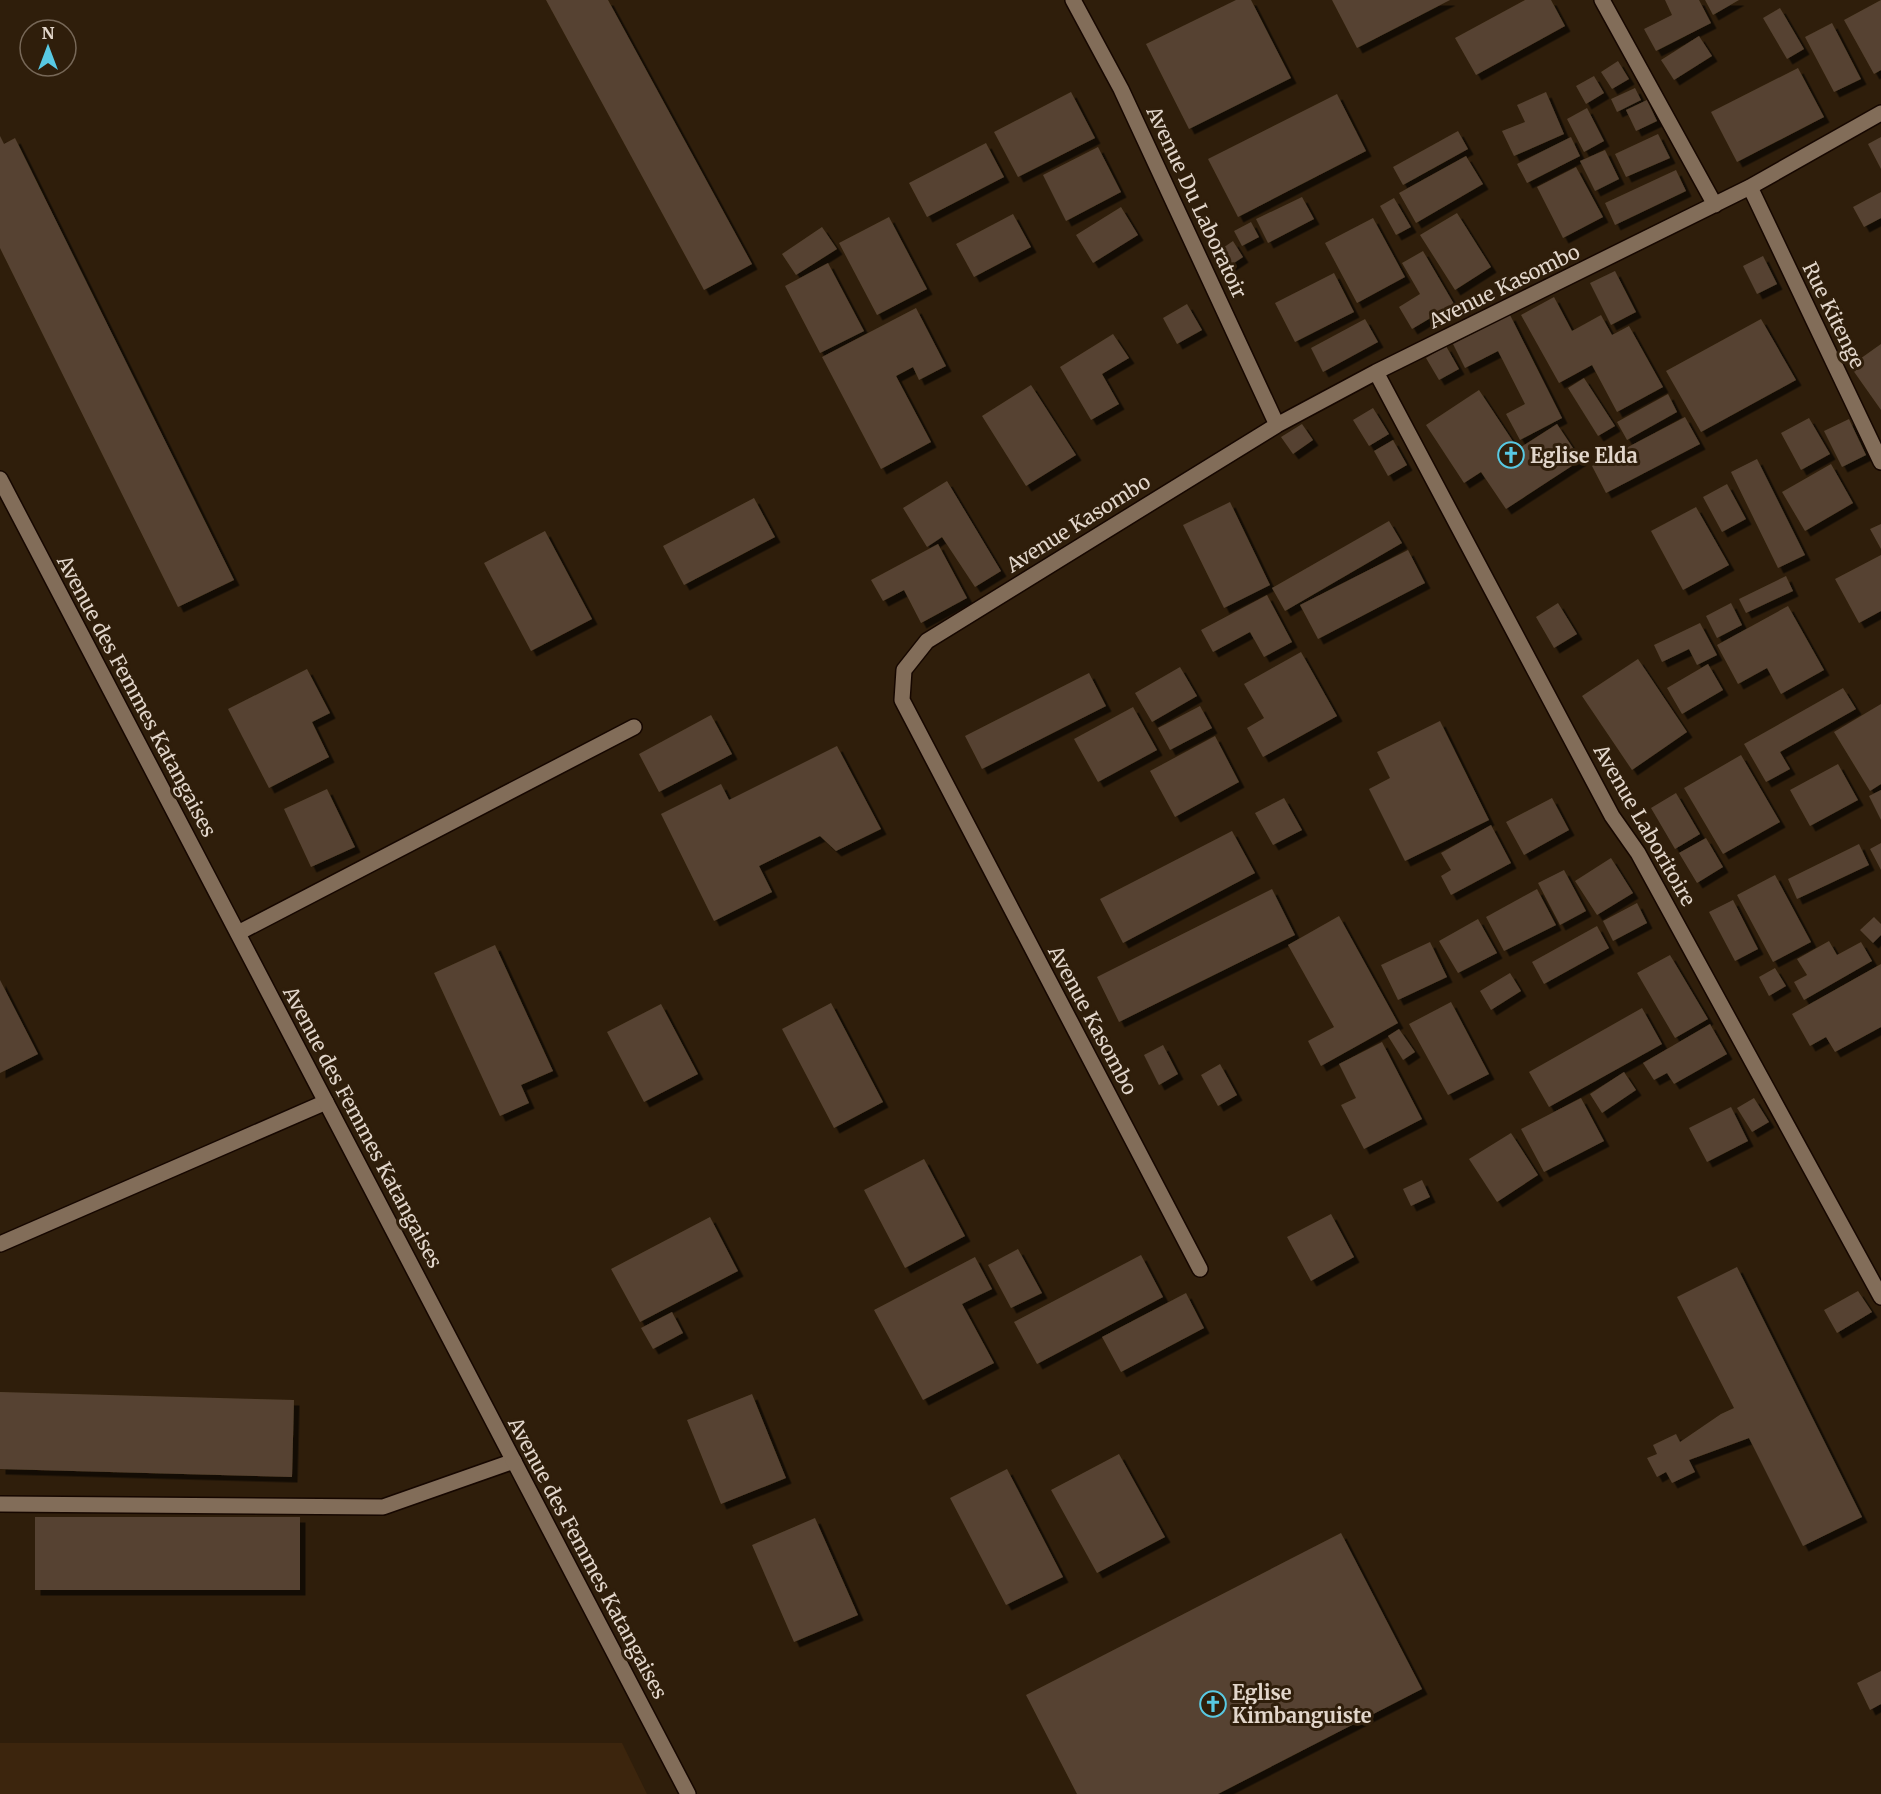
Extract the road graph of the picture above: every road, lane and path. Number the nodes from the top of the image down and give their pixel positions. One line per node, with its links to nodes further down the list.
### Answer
1 (1073, 0): 7 (street, Avenue Du Laboratoir)
2 (1602, 0): 5 (street)
3 (1881, 114): 4 (street, Avenue Kasombo)
4 (1750, 188): 5 (street, Avenue Kasombo); 8 (street, Rue Kitenge)
5 (1715, 205): 6 (street, Avenue Kasombo)
6 (1376, 372): 7 (street, Avenue Kasombo); 15 (street, Avenue Laboritoire)
7 (1277, 425): 14 (street, Avenue Kasombo)
8 (1881, 462)
9 (0, 479): 11 (street, Avenue des Femmes Katangaises)
10 (634, 727): 11 (street)
11 (237, 933): 12 (street, Avenue des Femmes Katangaises)
12 (326, 1102): 13 (street); 16 (street, Avenue des Femmes Katangaises)
13 (0, 1244)
14 (1200, 1269)
15 (1881, 1297)
16 (514, 1461): 17 (street); 18 (street, Avenue des Femmes Katangaises)
17 (0, 1504)
18 (688, 1794)

